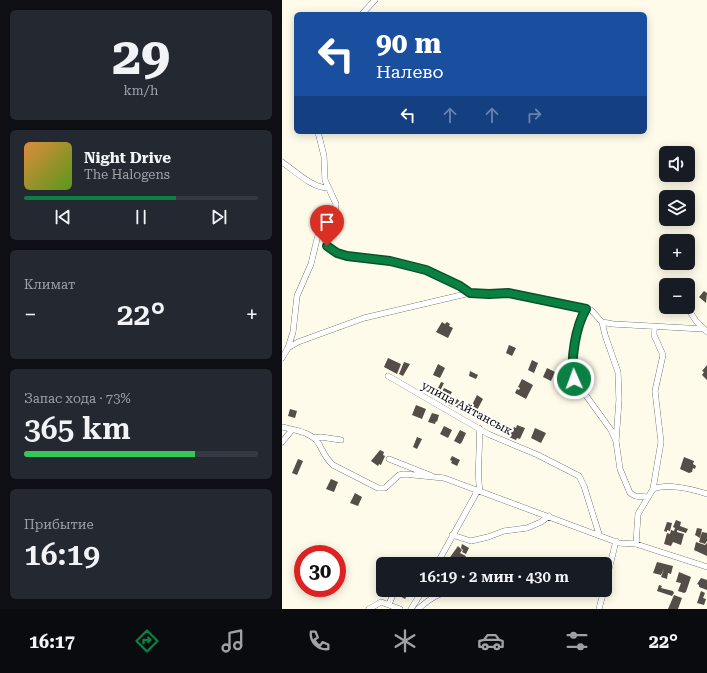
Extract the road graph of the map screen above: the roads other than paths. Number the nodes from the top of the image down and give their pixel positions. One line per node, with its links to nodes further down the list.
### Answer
1 (375, 0): 2 (street)
2 (364, 12)
3 (318, 134): 5 (street)
4 (282, 162): 5 (street)
5 (328, 188): 6 (street)
6 (322, 229): 7 (street); 13 (street)
7 (470, 293): 8 (street); 13 (street)
8 (586, 309): 10 (street); 21 (street)
9 (692, 314): 12 (street)
10 (602, 322): 11 (street); 21 (street)
11 (654, 327): 12 (street); 25 (street)
12 (706, 331)
13 (288, 348): 14 (street)
14 (282, 358)
15 (388, 376): 17 (street, улица Айтансык)
16 (282, 427): 18 (street)
17 (479, 428): 26 (street); 30 (street, улица Айтансык)
18 (292, 430): 19 (street); 22 (street)
19 (314, 438): 20 (street); 24 (street)
20 (341, 440)
21 (616, 441): 28 (street)
22 (282, 442)
23 (389, 459): 24 (street)
24 (438, 478): 26 (street)
25 (653, 489): 27 (street); 28 (street)
26 (479, 491): 29 (street); 31 (street)
27 (707, 494)
28 (648, 497): 33 (street)
29 (549, 516): 30 (street); 31 (street)
30 (599, 534): 32 (street)
31 (452, 535): 34 (street)
32 (616, 541): 33 (street); 35 (street)
33 (636, 544): 36 (street)
34 (440, 557)
35 (612, 557)
36 (707, 568)
37 (392, 597): 41 (street)
38 (419, 597): 44 (street)
39 (432, 597): 45 (street)
40 (602, 597): 46 (street)
41 (389, 604): 42 (street); 43 (street)
42 (369, 609)
43 (400, 609)
44 (411, 609)
45 (418, 609)
46 (599, 609)

